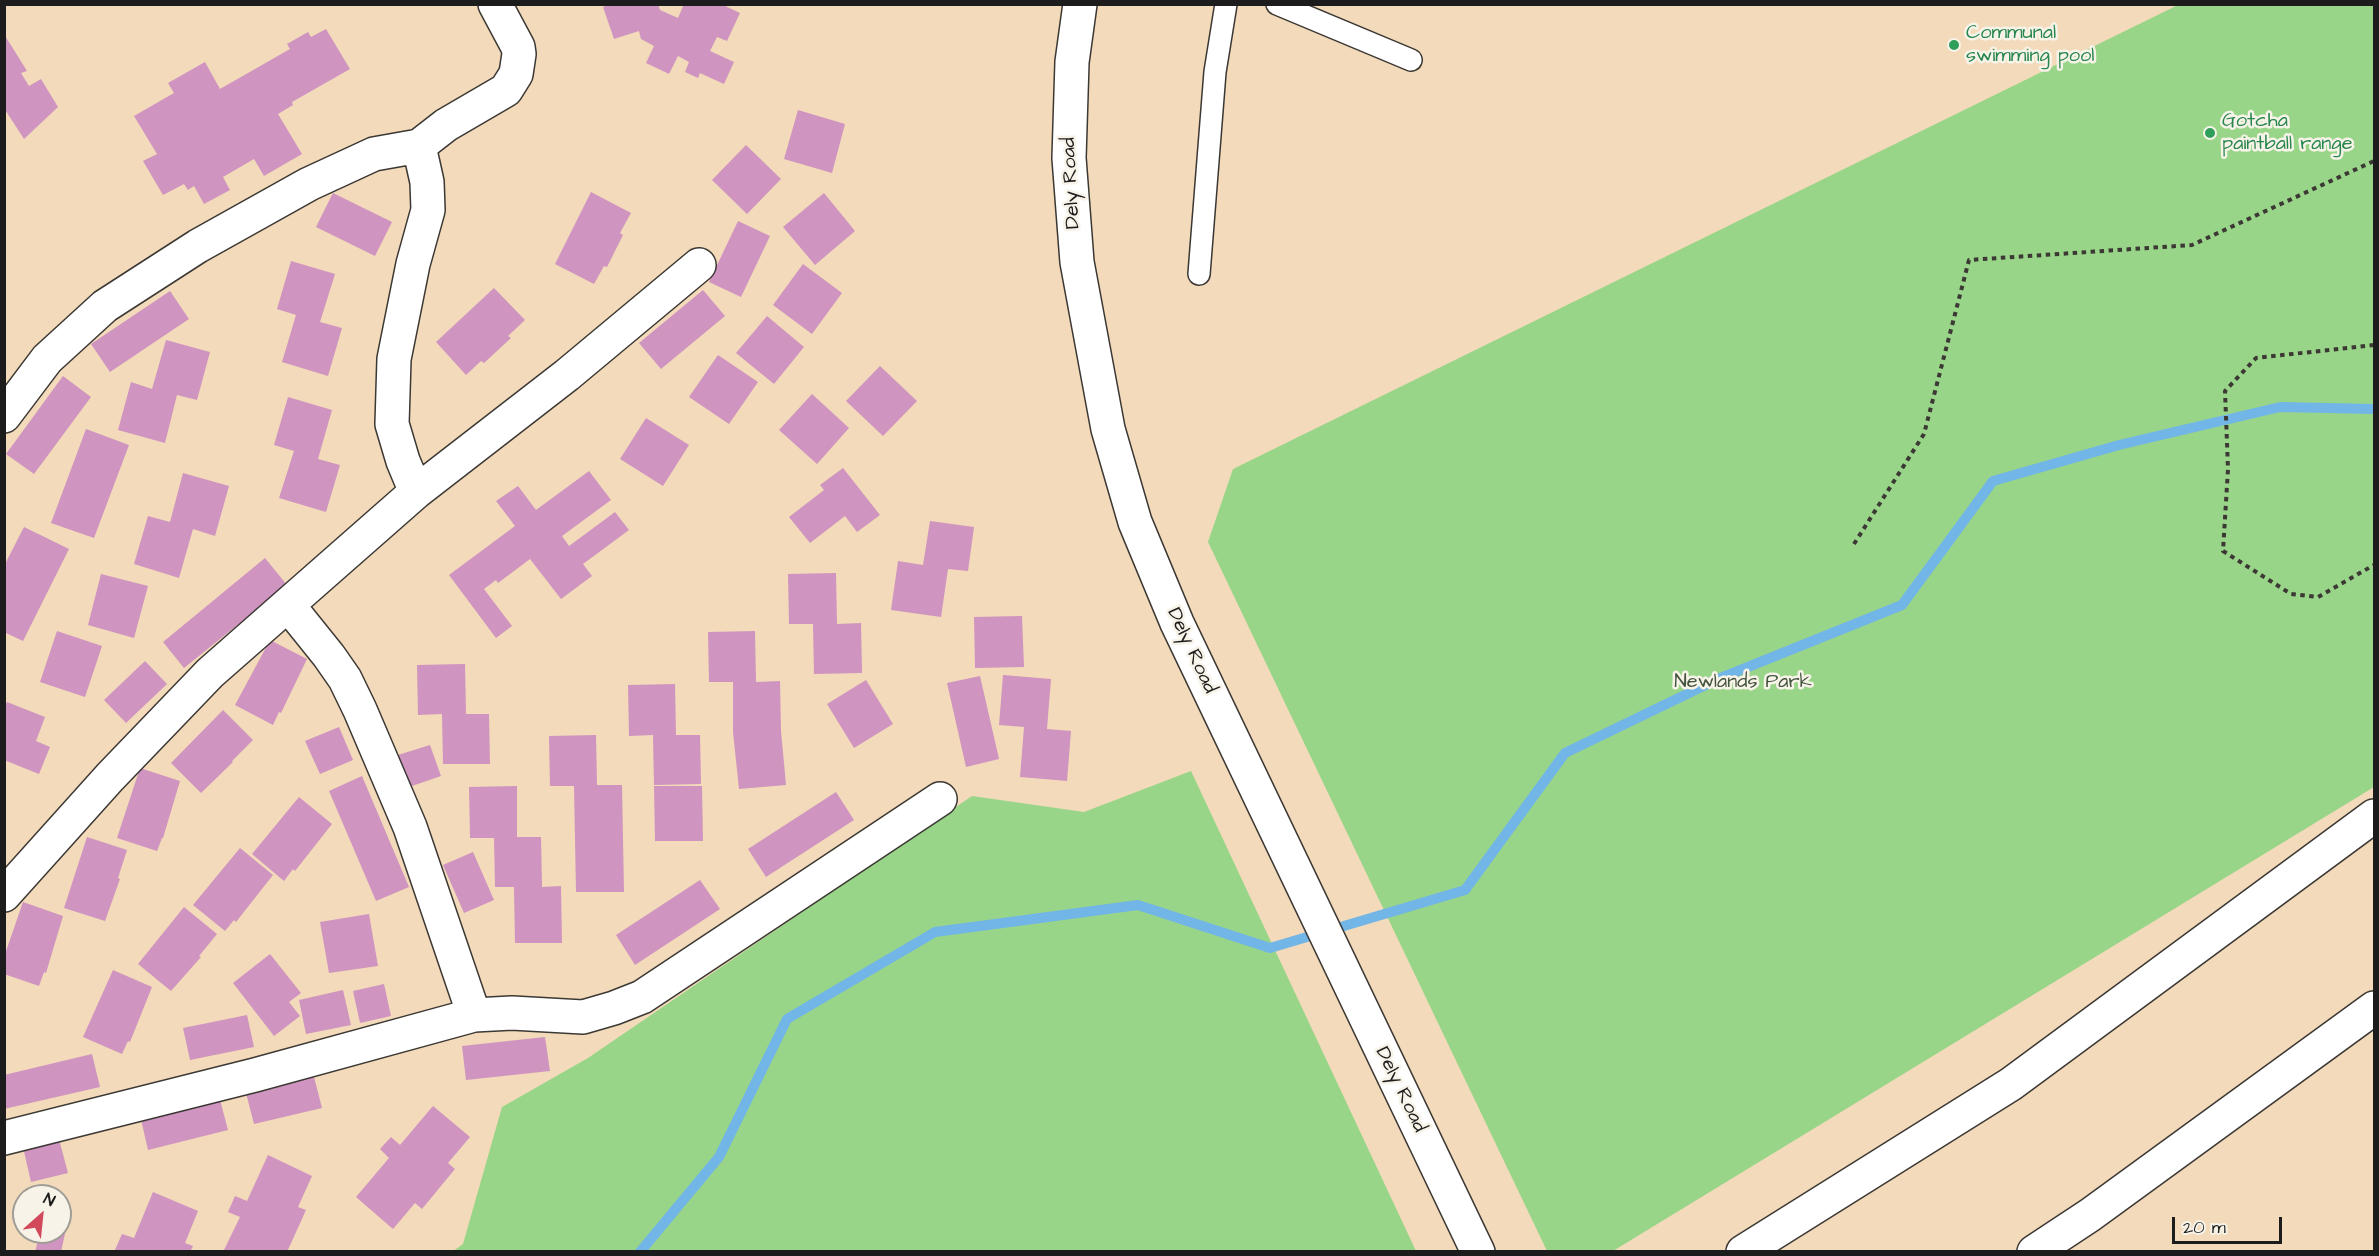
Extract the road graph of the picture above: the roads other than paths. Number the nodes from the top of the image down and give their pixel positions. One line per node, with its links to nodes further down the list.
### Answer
1 (495, 4): 6 (main road)
2 (1080, 4): 18 (main road, Dely Road)
3 (1226, 4): 8 (lane)
4 (1276, 4): 5 (lane)
5 (1411, 60)
6 (419, 146): 9 (main road); 10 (main road)
7 (699, 265): 10 (main road)
8 (1199, 274)
9 (4, 416)
10 (416, 492): 11 (main road)
11 (288, 605): 14 (main road); 16 (main road)
12 (940, 799): 16 (main road)
13 (2374, 816): 19 (main road)
14 (4, 896)
15 (2374, 1008): 20 (main road)
16 (474, 1015): 17 (main road)
17 (4, 1138)
18 (1478, 1251)
19 (1743, 1251)
20 (2034, 1251)

